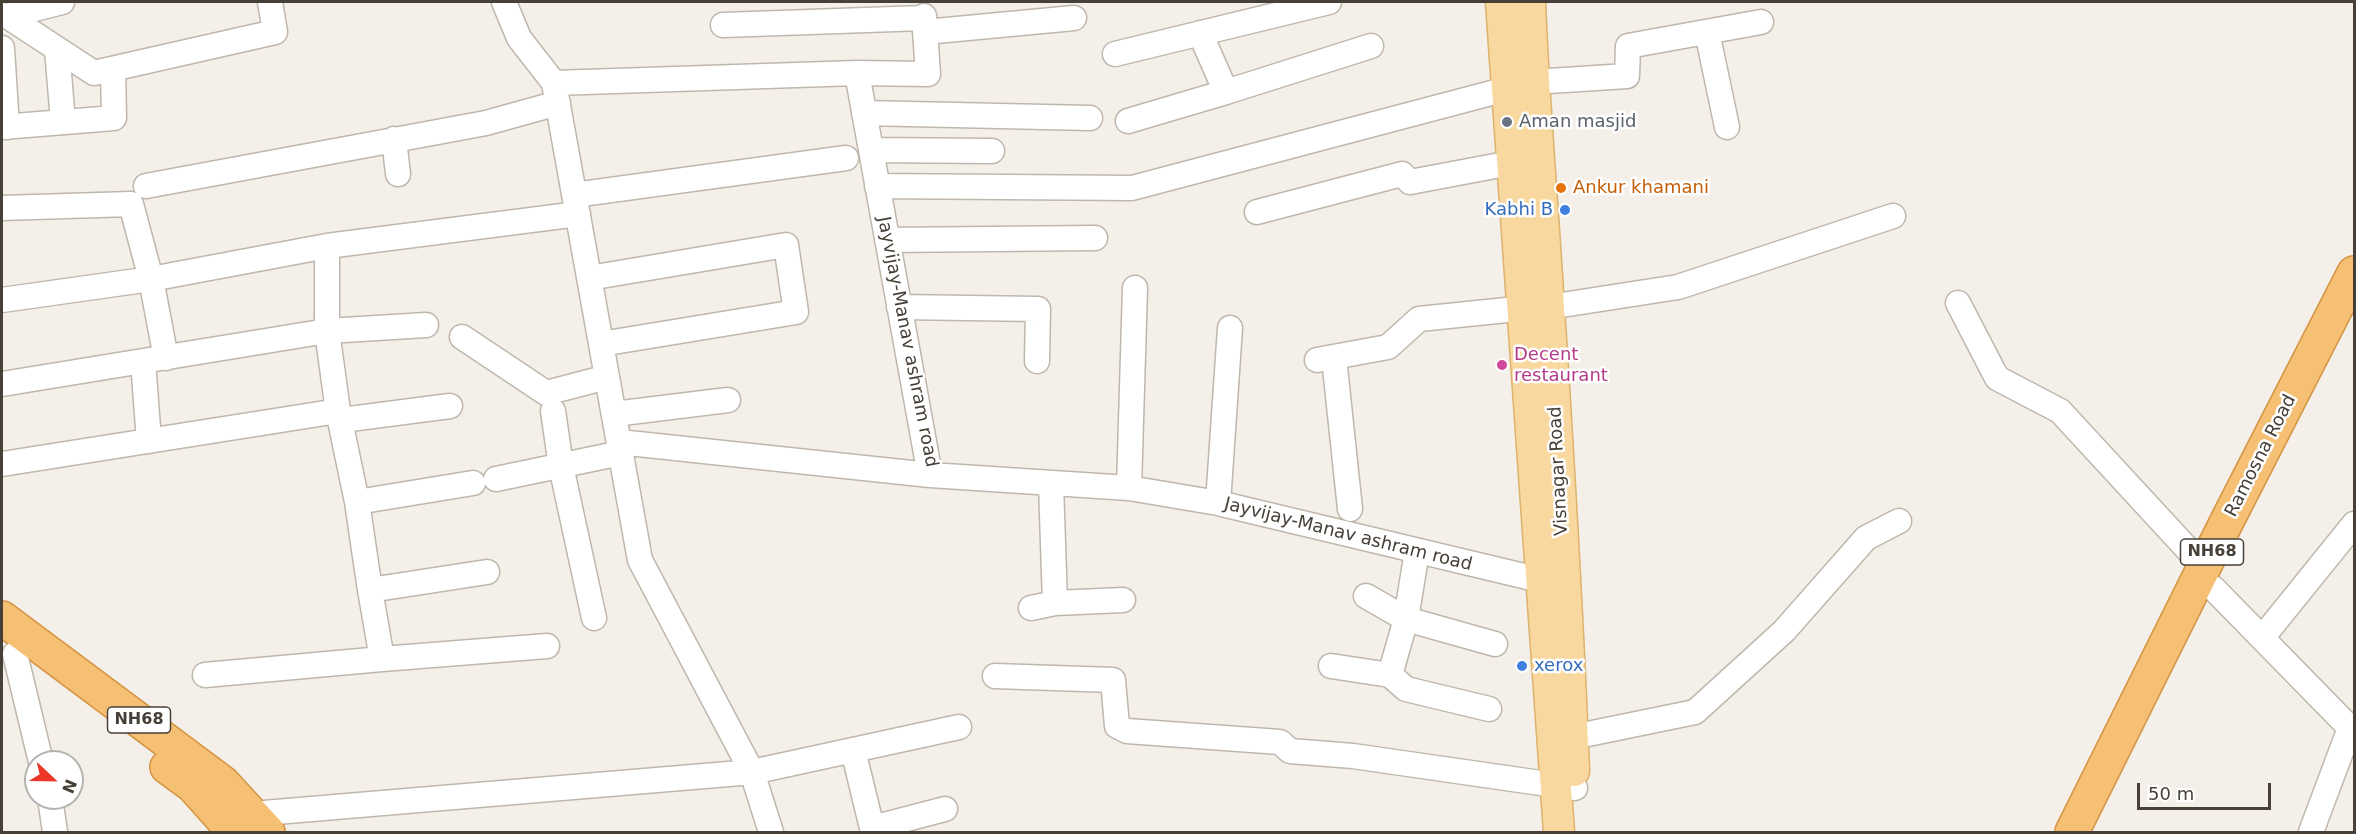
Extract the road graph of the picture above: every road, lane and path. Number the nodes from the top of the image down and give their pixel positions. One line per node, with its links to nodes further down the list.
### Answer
1 (62, 2): 7 (street)
2 (270, 2): 18 (street)
3 (504, 2): 22 (street)
4 (1329, 2): 13 (street)
5 (1501, 2): 20 (main road)
6 (1530, 2): 20 (main road, Visnagar Road)
7 (4, 16): 16 (street)
8 (924, 17): 9 (street); 11 (street); 19 (street)
9 (1074, 18)
10 (1761, 22): 12 (street)
11 (723, 25)
12 (1707, 32): 20 (street); 28 (street)
13 (1200, 33): 17 (street); 21 (street)
14 (1371, 46): 21 (street)
15 (2, 48): 27 (street)
16 (57, 49): 18 (street); 26 (street)
17 (1115, 54)
18 (113, 69): 26 (street)
19 (857, 73): 22 (street); 23 (street, Jayvijay-Manav ashram road)
20 (1520, 85): 33 (main road); 36 (street); 51 (main road, Visnagar Road)
21 (1226, 92): 25 (street)
22 (556, 93): 29 (street); 37 (street)
23 (864, 113): 24 (street); 30 (street, Jayvijay-Manav ashram road)
24 (1090, 118)
25 (1128, 121)
26 (63, 122): 27 (street)
27 (4, 127)
28 (1727, 128)
29 (394, 139): 34 (street); 35 (street)
30 (871, 150): 31 (street); 36 (street, Jayvijay-Manav ashram road)
31 (992, 151)
32 (846, 158): 37 (street)
33 (1511, 163): 39 (street); 51 (main road)
34 (398, 174)
35 (146, 186)
36 (877, 186): 42 (street, Jayvijay-Manav ashram road)
37 (576, 204): 43 (street); 45 (street)
38 (2, 208): 46 (street)
39 (1257, 212)
40 (1893, 216): 51 (street)
41 (1095, 238): 42 (street)
42 (887, 240): 50 (street, Jayvijay-Manav ashram road)
43 (327, 246): 46 (street); 55 (street)
44 (2355, 273): 81 (highway, Ramosna Road / NH68)
45 (589, 278): 57 (street); 57 (street)
46 (151, 279): 48 (street); 58 (street)
47 (1135, 288): 73 (street)
48 (2, 300)
49 (1958, 303): 81 (street)
50 (899, 307): 59 (street); 71 (street, Jayvijay-Manav ashram road)
51 (1532, 307): 76 (street); 82 (main road, Visnagar Road)
52 (2355, 311): 81 (highway, Ramosna Road / NH68)
53 (426, 326): 55 (street)
54 (1230, 328): 75 (street)
55 (327, 331): 58 (street); 66 (street)
56 (462, 337): 60 (street)
57 (601, 344): 60 (street)
58 (154, 360): 61 (street); 67 (street)
59 (1037, 361)
60 (607, 377): 65 (street)
61 (2, 384)
62 (728, 400): 65 (street)
63 (450, 406): 66 (street)
64 (553, 411): 70 (street)
65 (614, 414): 68 (street)
66 (340, 415): 67 (street); 74 (street)
67 (149, 441): 69 (street)
68 (620, 447): 70 (street); 71 (street); 104 (street)
69 (2, 464)
70 (561, 466): 74 (street); 87 (street)
71 (930, 475): 72 (street, Jayvijay-Manav ashram road)
72 (1051, 484): 73 (street, Jayvijay-Manav ashram road); 85 (street)
73 (1129, 488): 75 (street, Jayvijay-Manav ashram road)
74 (357, 502): 83 (street)
75 (1218, 503): 79 (street, Jayvijay-Manav ashram road)
76 (1350, 509)
77 (1899, 520): 101 (street)
78 (2355, 524): 89 (street)
79 (1417, 552): 82 (street, Jayvijay-Manav ashram road); 88 (street)
80 (487, 572): 83 (street)
81 (2209, 578): 89 (street); 113 (highway, Ramosna Road / NH68); 114 (highway, Ramosna Road / NH68)
82 (1553, 583): 101 (main road, Visnagar Road); 105 (main road)
83 (370, 590): 93 (street)
84 (1366, 596): 88 (street)
85 (1123, 600)
86 (2, 618): 108 (highway, NH68)
87 (594, 618)
88 (1406, 619): 90 (street); 96 (street)
89 (2262, 638): 100 (street)
90 (1495, 644)
91 (547, 646): 93 (street)
92 (8, 650): 102 (street); 108 (highway)
93 (382, 659): 95 (street)
94 (1331, 666): 96 (street)
95 (205, 675)
96 (1390, 675): 98 (street)
97 (995, 676): 105 (street)
98 (1489, 709)
99 (959, 727): 103 (street)
100 (2352, 730): 115 (street)
101 (1573, 737): 105 (main road, Visnagar Road)
102 (37, 750)
103 (853, 750): 104 (street); 106 (street)
104 (752, 772): 108 (street); 110 (street)
105 (1565, 787): 111 (main road); 112 (main road, Visnagar Road)
106 (945, 809)
107 (53, 810): 109 (street)
108 (251, 826)
109 (55, 832)
110 (771, 832)
111 (1559, 832)
112 (1577, 832)
113 (2072, 832)
114 (2092, 832)
115 (2311, 832)

